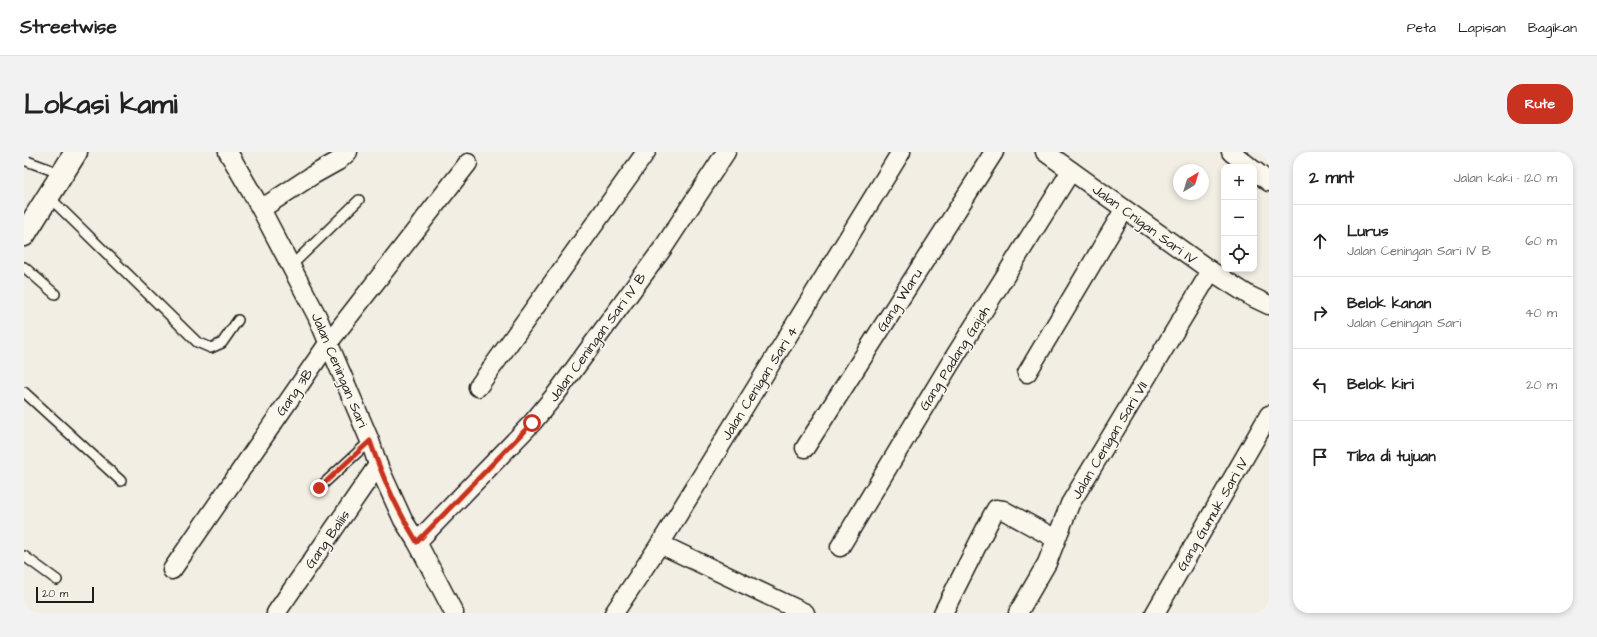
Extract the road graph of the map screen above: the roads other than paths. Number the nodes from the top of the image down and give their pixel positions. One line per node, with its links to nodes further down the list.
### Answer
1 (76, 152): 15 (main road)
2 (228, 152): 19 (street, Jalan Ceningan Sari)
3 (348, 152): 19 (street)
4 (646, 152): 30 (street)
5 (726, 152): 39 (street, Jalan Ceningan Sari IV B)
6 (901, 152): 40 (street, Jalan Cenigan Sari 4)
7 (994, 152): 34 (street, Gang Waru)
8 (1045, 152): 13 (street, Jalan Cnigan Sari IV)
9 (1231, 152): 12 (street)
10 (24, 160): 15 (lane)
11 (468, 163): 28 (street, Gang 3B)
12 (1246, 164)
13 (1071, 171): 20 (street, Jalan Cnigan Sari IV); 41 (street, Gang Padang Gajah)
14 (1257, 172): 16 (street)
15 (62, 174): 17 (main road)
16 (1269, 182)
17 (49, 197): 21 (main road); 27 (lane)
18 (359, 200): 22 (lane)
19 (261, 209): 22 (street, Jalan Ceningan Sari)
20 (1124, 210): 24 (street, Jalan Cnigan Sari IV); 29 (street)
21 (25, 230)
22 (291, 266): 28 (street, Jalan Ceningan Sari)
23 (24, 268): 25 (lane)
24 (1211, 271): 26 (street, Jalan Cnigan Sari IV); 38 (street, Jalan Cenigan Sari VII)
25 (55, 294)
26 (1269, 305)
27 (238, 320)
28 (329, 342): 33 (street, Jalan Ceningan Sari); 43 (street, Gang 3B)
29 (1027, 373)
30 (478, 387)
31 (24, 392): 36 (lane)
32 (1269, 415): 51 (street, Gang Gumuk Sari IV)
33 (370, 441): 35 (street, Jalan Ceningan Sari); 37 (lane)
34 (805, 448)
35 (378, 465): 39 (street, Jalan Ceningan Sari); 46 (street, Gang Baliis)
36 (121, 481)
37 (319, 488)
38 (1056, 539): 49 (street); 50 (street, Jalan Cenigan Sari VII)
39 (417, 542): 45 (street, Jalan Ceningan Sari)
40 (660, 544): 47 (street, Jalan Cenigan Sari 4); 48 (street)
41 (840, 547)
42 (24, 556): 44 (lane)
43 (172, 570)
44 (57, 580)
45 (450, 611)
46 (276, 613)
47 (614, 613)
48 (805, 613)
49 (943, 613)
50 (1018, 613)
51 (1155, 613)

